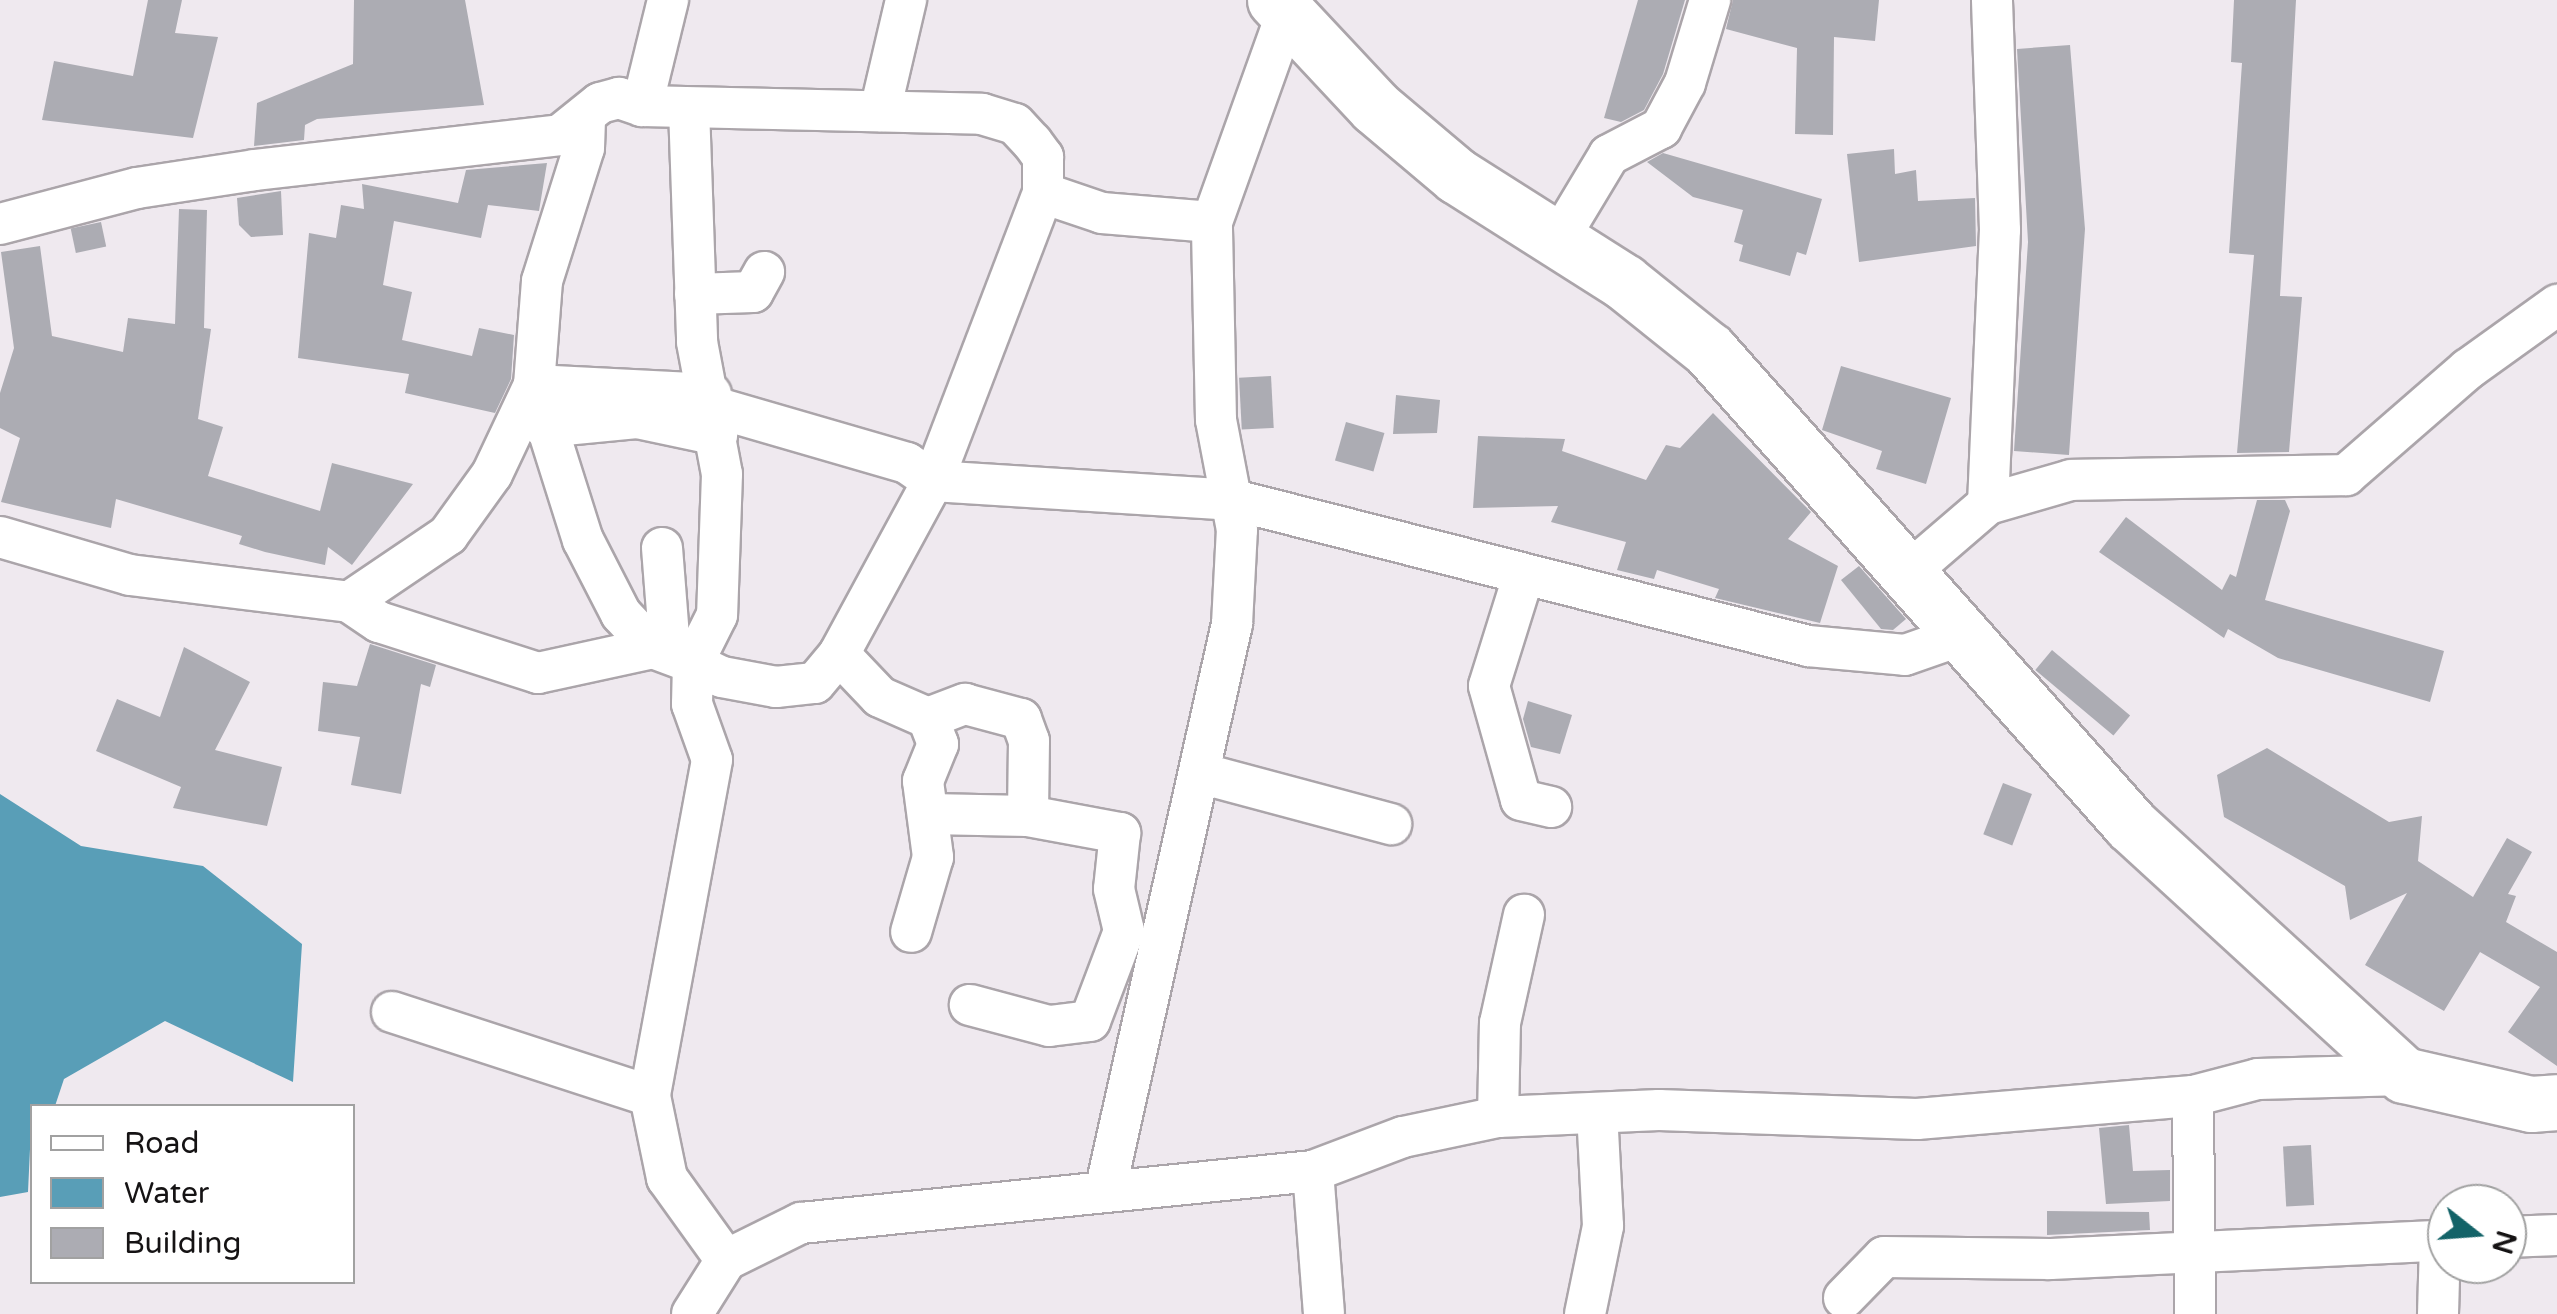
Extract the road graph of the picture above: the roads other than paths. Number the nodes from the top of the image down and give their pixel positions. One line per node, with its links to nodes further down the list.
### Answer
1 (668, 0): 6 (street)
2 (906, 0): 8 (street)
3 (1710, 0): 13 (street)
4 (1992, 0): 22 (street)
5 (1281, 7): 11 (street); 13 (main road)
6 (642, 106): 7 (street); 9 (street)
7 (689, 108): 8 (street); 15 (street)
8 (880, 111): 10 (street)
9 (586, 118): 12 (street); 17 (street)
10 (1043, 193): 11 (street); 20 (street)
11 (1212, 222): 21 (street)
12 (0, 224)
13 (1558, 240): 25 (main road)
14 (764, 272): 15 (street)
15 (695, 294): 18 (street)
16 (2557, 305): 22 (street)
17 (534, 385): 18 (street); 19 (street); 27 (street)
18 (714, 412): 19 (street); 20 (street); 29 (street)
19 (544, 427): 29 (street)
20 (933, 481): 21 (street); 30 (street)
21 (1234, 500): 26 (street); 32 (street)
22 (1988, 504): 25 (street)
23 (0, 537): 27 (street)
24 (662, 548): 29 (street)
25 (1910, 571): 28 (main road)
26 (1524, 574): 28 (street); 33 (street)
27 (349, 602): 29 (street)
28 (1959, 636): 41 (main road)
29 (672, 654): 30 (street); 42 (street)
30 (839, 654): 31 (street)
31 (928, 718): 34 (street); 35 (street)
32 (1200, 773): 36 (street); 48 (street)
33 (1551, 807)
34 (930, 814): 35 (street); 38 (street)
35 (1028, 816): 39 (street)
36 (1391, 824)
37 (1524, 916): 46 (street)
38 (911, 932)
39 (970, 1005)
40 (392, 1012): 42 (street)
41 (2404, 1075): 43 (street); 44 (main road)
42 (650, 1096): 53 (street)
43 (2193, 1096): 45 (street); 52 (street)
44 (2557, 1102)
45 (1597, 1112): 46 (street); 58 (street)
46 (1498, 1118): 47 (street)
47 (1314, 1172): 48 (street); 57 (street)
48 (1106, 1187): 53 (street)
49 (2557, 1235): 50 (street)
50 (2527, 1236)
51 (2427, 1240): 52 (street)
52 (2194, 1247): 55 (street); 59 (street)
53 (726, 1260): 56 (street)
54 (2440, 1284): 60 (street)
55 (1844, 1298)
56 (692, 1314)
57 (1324, 1314)
58 (1585, 1314)
59 (2195, 1314)
60 (2438, 1314)

